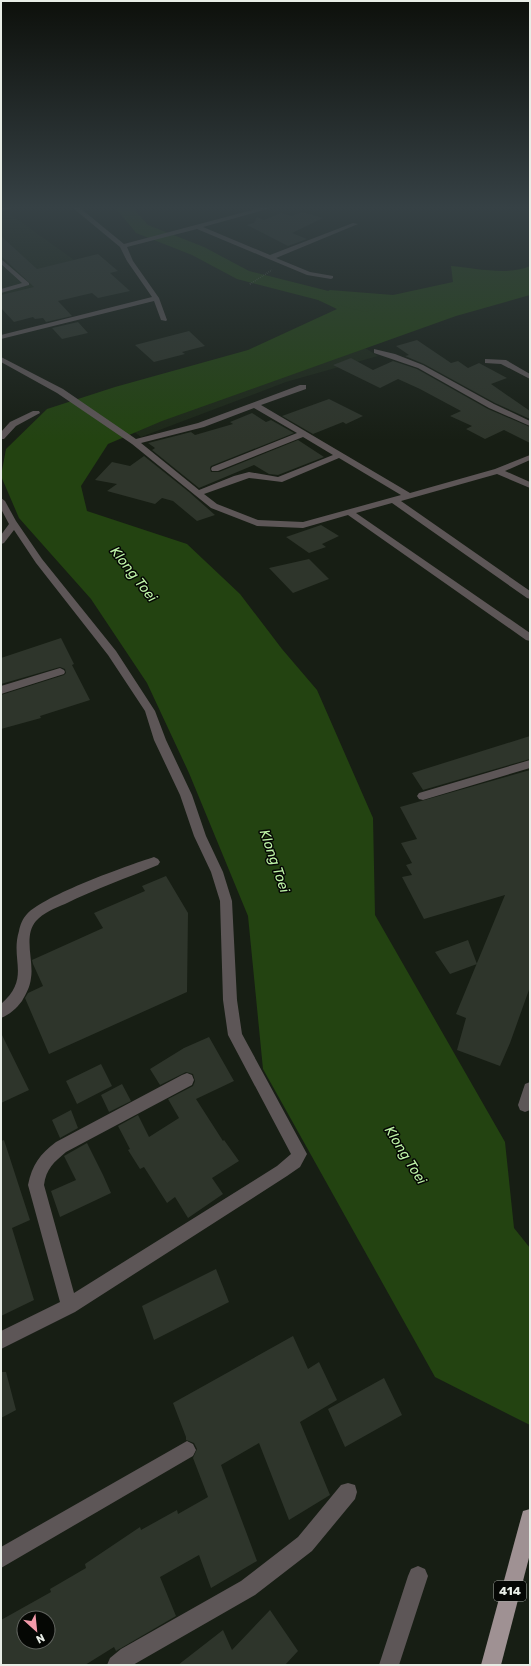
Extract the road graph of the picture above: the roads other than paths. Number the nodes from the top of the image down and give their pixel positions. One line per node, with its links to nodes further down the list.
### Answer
1 (21, 286): 3 (street)
2 (147, 286): 4 (street)
3 (1, 291)
4 (156, 298): 5 (street); 6 (street)
5 (164, 320)
6 (1, 337)
7 (377, 351): 14 (street)
8 (1, 359): 17 (street)
9 (488, 361): 10 (street)
10 (530, 376)
11 (303, 386): 12 (street)
12 (254, 405): 15 (street); 17 (street)
13 (36, 413): 16 (street)
14 (530, 424)
15 (302, 434): 18 (street); 20 (street)
16 (1, 437)
17 (132, 440): 23 (street)
18 (339, 455): 23 (street); 24 (street)
19 (530, 457): 21 (street)
20 (215, 469)
21 (498, 471): 22 (street); 24 (street)
22 (530, 485)
23 (198, 493): 27 (street)
24 (409, 496): 25 (street)
25 (394, 500): 27 (street); 30 (street)
26 (1, 501): 28 (street)
27 (348, 512): 31 (street)
28 (14, 524): 29 (street); 41 (street)
29 (1, 540)
30 (530, 596)
31 (530, 638)
32 (60, 672): 33 (street)
33 (1, 690)
34 (530, 764): 35 (street)
35 (423, 796)
36 (154, 862): 37 (street)
37 (1, 1012)
38 (187, 1080): 41 (street)
39 (530, 1089): 40 (street)
40 (525, 1104)
41 (69, 1306): 42 (street)
42 (1, 1340)
43 (187, 1450): 46 (street)
44 (348, 1492): 48 (street)
45 (530, 1518): 50 (main road, 414)
46 (1, 1558)
47 (418, 1576): 49 (street)
48 (117, 1665)
49 (389, 1665)
50 (491, 1665)

